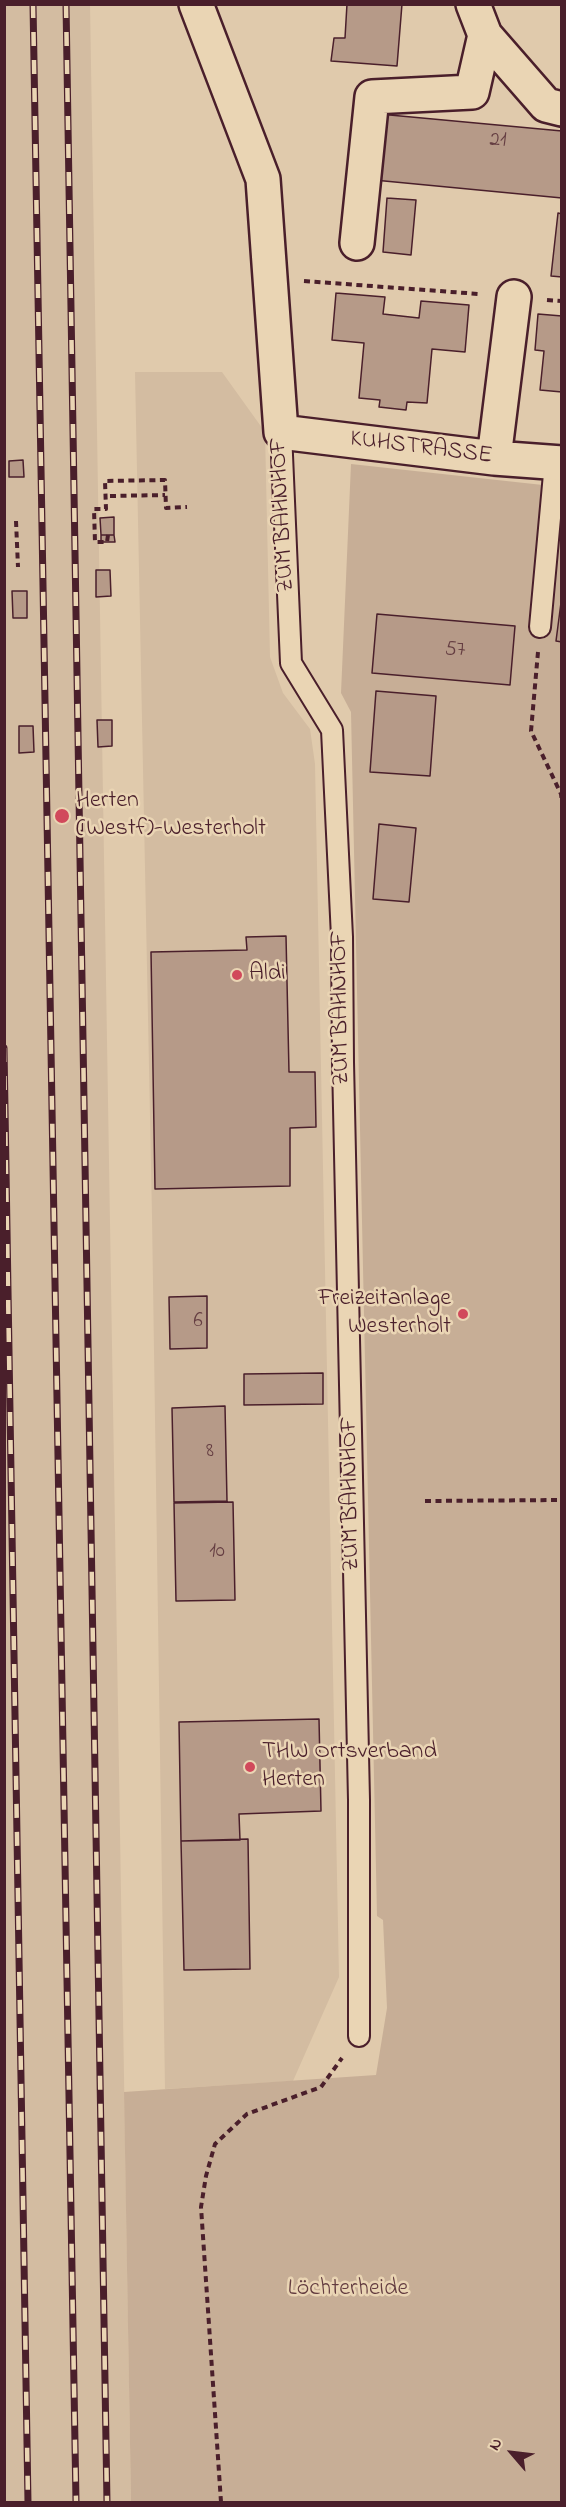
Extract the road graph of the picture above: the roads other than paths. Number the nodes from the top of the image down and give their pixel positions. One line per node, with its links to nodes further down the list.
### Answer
1 (196, 4): 7 (street, ZUM BAHNHOF)
2 (473, 4): 3 (street)
3 (485, 35): 4 (street); 5 (street)
4 (561, 109)
5 (357, 243)
6 (514, 297): 8 (street)
7 (281, 432): 8 (street, KUHSTRASSE); 11 (lane, ZUM BAHNHOF)
8 (494, 458): 9 (street, KUHSTRASSE)
9 (558, 463): 10 (lane)
10 (540, 627)
11 (358, 2036)

